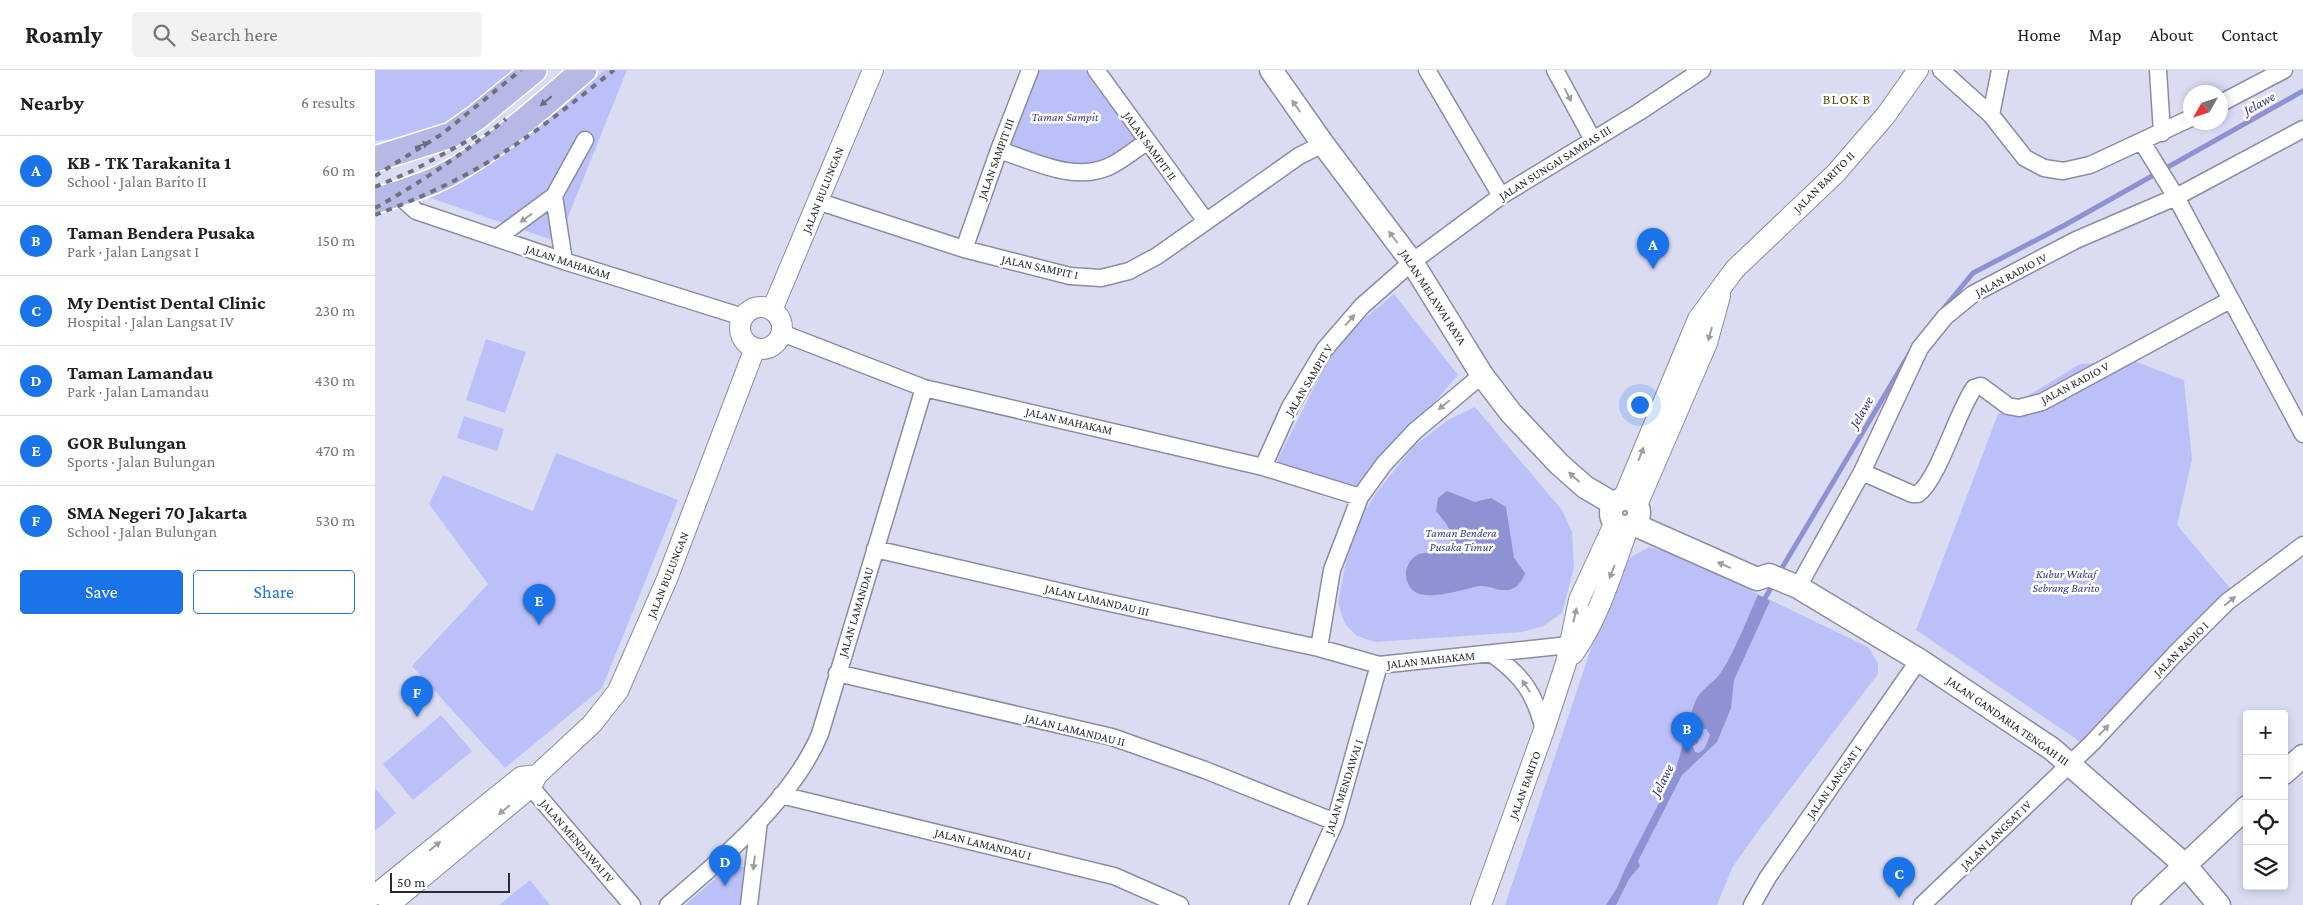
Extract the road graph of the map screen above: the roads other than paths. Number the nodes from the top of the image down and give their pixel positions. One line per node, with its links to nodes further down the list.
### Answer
1 (534, 70): 26 (main road, one-way to 1)
2 (584, 70): 28 (main road, one-way to 28)
3 (873, 70): 32 (street, JALAN BULUNGAN)
4 (1030, 70): 25 (street, JALAN SAMPIT III)
5 (1095, 70): 22 (street, JALAN SAMPIT II)
6 (1271, 70): 24 (main road, JALAN MELAWAI RAYA, one-way to 6)
7 (1427, 70): 30 (street)
8 (1555, 70): 21 (street, one-way to 21)
9 (1918, 70): 49 (street, JALAN BARITO II)
10 (1941, 70): 16 (street)
11 (2000, 70): 16 (street)
12 (2158, 70): 19 (street)
13 (2284, 70): 15 (street)
14 (1693, 72): 21 (street, JALAN SUNGAI SAMBAS III)
15 (2228, 99)
16 (1991, 114): 23 (street)
17 (2183, 122): 19 (street)
18 (2303, 129): 27 (street, JALAN RADIO IV)
19 (2162, 133): 23 (street)
20 (585, 140): 29 (street)
21 (1593, 140): 30 (street, JALAN SUNGAI SAMBAS III)
22 (1146, 142): 25 (street); 33 (street, JALAN SAMPIT II)
23 (2142, 142): 27 (street)
24 (1323, 144): 33 (street, JALAN SAMPIT I); 37 (main road, JALAN MELAWAI RAYA, one-way to 24)
25 (999, 150): 35 (street, JALAN SAMPIT III)
26 (375, 159)
27 (2173, 192): 38 (street); 47 (street, JALAN RADIO IV)
28 (402, 193): 31 (main road); 34 (street, JALAN MAHAKAM)
29 (554, 196): 34 (street, one-way to 34); 36 (street)
30 (1501, 196): 37 (street, JALAN SUNGAI SAMBAS III)
31 (375, 201)
32 (817, 201): 35 (street, JALAN SAMPIT I); 39 (street, JALAN BULUNGAN)
33 (1205, 220): 35 (street, JALAN SAMPIT I)
34 (497, 238): 36 (street, JALAN MAHAKAM)
35 (964, 249)
36 (564, 261): 40 (street, JALAN MAHAKAM)
37 (1412, 262): 43 (main road, JALAN MELAWAI RAYA); 46 (street, JALAN SAMPIT V, one-way to 37)
38 (2230, 300): 45 (street); 47 (street, JALAN RADIO V)
39 (772, 310): 40 (street); 41 (street)
40 (743, 317): 42 (street)
41 (782, 333): 42 (street); 44 (street, JALAN MAHAKAM)
42 (755, 348): 63 (street, JALAN BULUNGAN)
43 (1482, 375): 48 (street, one-way to 48); 49 (main road, JALAN MELAWAI RAYA, one-way to 43)
44 (924, 388): 46 (street, JALAN MAHAKAM); 51 (street, JALAN LAMANDAU)
45 (2303, 434)
46 (1263, 467): 48 (street, JALAN MAHAKAM)
47 (1862, 472): 52 (street, JALAN RADIO IV)
48 (1360, 497): 53 (street)
49 (1627, 513): 52 (main road, JALAN GANDARIA TENGAH III); 55 (street, JALAN BARITO)
50 (2303, 545): 61 (street, JALAN RADIO I, one-way to 50)
51 (875, 549): 53 (street, JALAN LAMANDAU III); 58 (street, JALAN LAMANDAU)
52 (1781, 580): 56 (main road, JALAN GANDARIA TENGAH III)
53 (1319, 648): 57 (street, JALAN MAHAKAM)
54 (1492, 654): 55 (street, JALAN MAHAKAM); 57 (street, JALAN MAHAKAM); 59 (street, JALAN MAHAKAM, one-way to 54)
55 (1567, 654): 59 (street, JALAN BARITO)
56 (1919, 660): 61 (main road, JALAN GANDARIA TENGAH III); 77 (street, JALAN LANGSAT I)
57 (1379, 665): 67 (street, JALAN MENDAWAI I)
58 (837, 673): 64 (street, JALAN LAMANDAU); 67 (street, JALAN LAMANDAU II)
59 (1545, 730): 76 (street, JALAN BARITO)
60 (2303, 756): 62 (main road)
61 (2069, 764): 68 (main road, JALAN GANDARIA TENGAH III); 78 (street, JALAN LANGSAT IV)
62 (2288, 769)
63 (530, 779): 69 (street, JALAN BULUNGAN, one-way to 63); 70 (street, JALAN BULUNGAN, one-way to 70); 71 (street, JALAN MENDAWAI IV)
64 (781, 795): 66 (street, JALAN LAMANDAU); 74 (street, JALAN LAMANDAU I)
65 (2243, 811): 68 (main road)
66 (759, 821): 72 (street, JALAN LAMANDAU); 73 (street, one-way to 73)
67 (1335, 822): 75 (street, JALAN MENDAWAI I)
68 (2186, 866): 79 (main road); 80 (main road, JALAN GANDARIA TENGAH III)
69 (375, 894)
70 (389, 905)
71 (632, 905)
72 (668, 905)
73 (749, 905)
74 (1181, 905)
75 (1298, 905)
76 (1481, 905)
77 (1752, 905)
78 (1922, 905)
79 (2143, 905)
80 (2219, 905)

